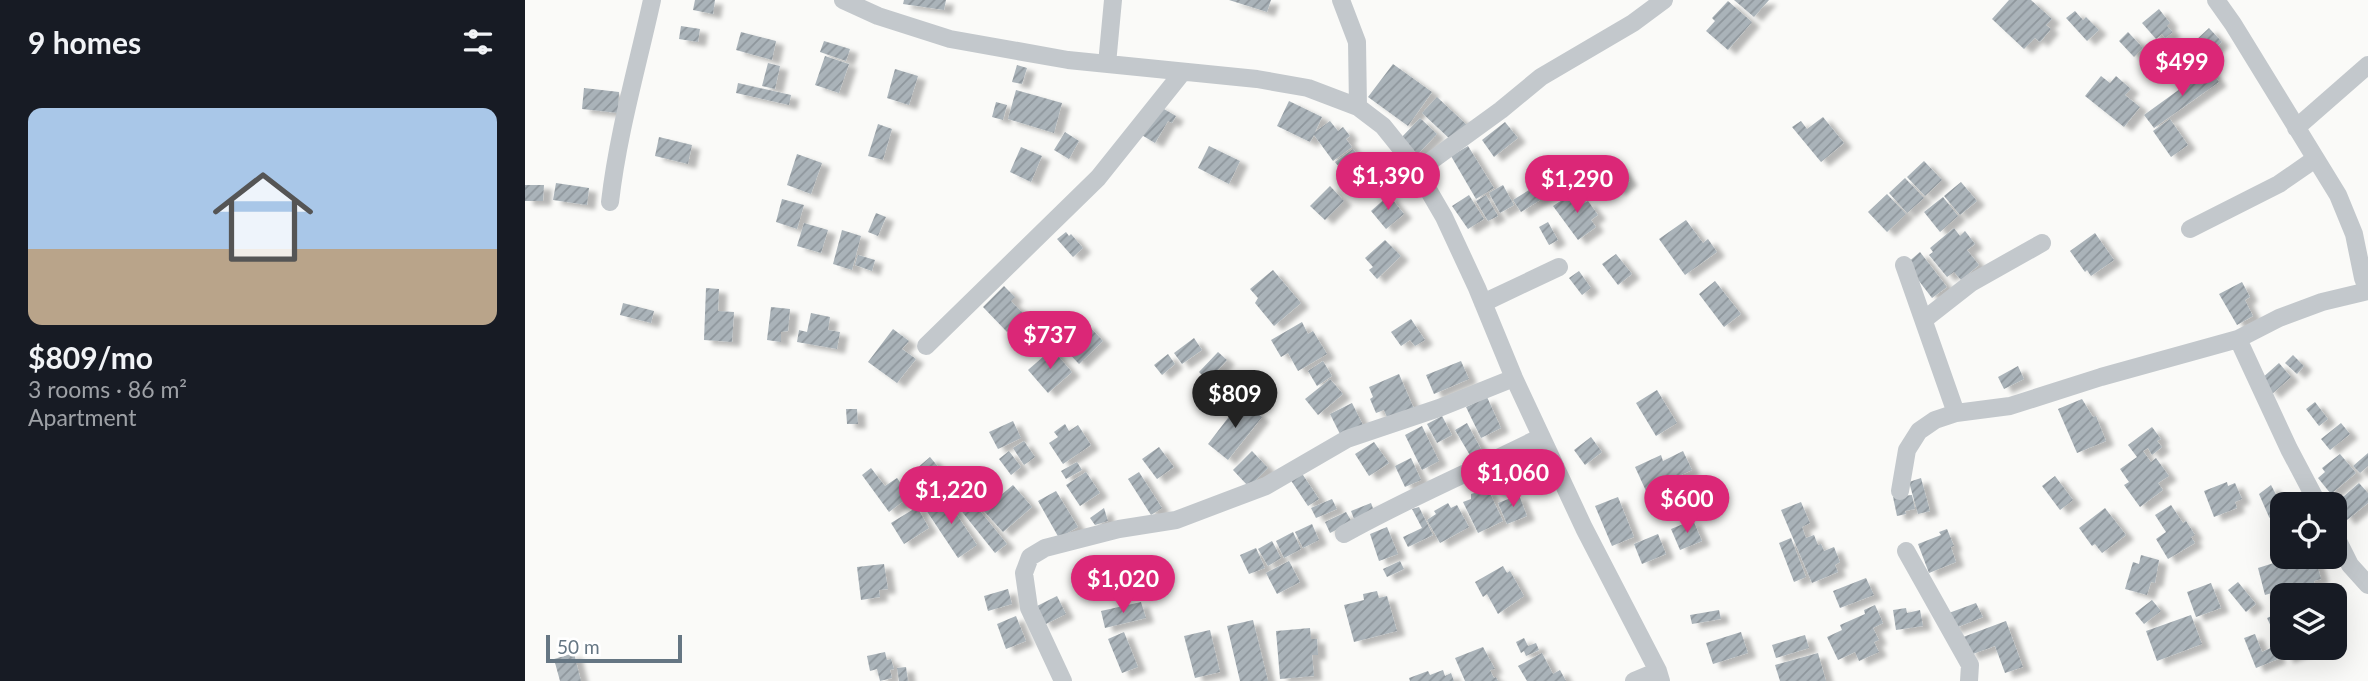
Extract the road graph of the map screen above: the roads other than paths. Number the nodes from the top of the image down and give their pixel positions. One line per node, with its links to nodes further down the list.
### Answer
1 (652, 0): 14 (street)
2 (843, 0): 7 (street)
3 (1113, 0): 7 (street)
4 (1341, 0): 10 (street)
5 (1664, 0): 13 (street)
6 (2216, 0): 11 (street)
7 (1107, 64): 9 (street)
8 (2368, 65): 11 (street)
9 (1182, 72): 10 (street); 23 (street)
10 (1358, 107): 13 (street)
11 (2296, 128): 12 (street)
12 (2315, 159): 15 (street); 19 (street)
13 (1417, 171): 20 (street)
14 (610, 202)
15 (2190, 229)
16 (2042, 243): 21 (street)
17 (1904, 265): 21 (street)
18 (1559, 267): 20 (street)
19 (2368, 291): 22 (street)
20 (1483, 303): 24 (street)
21 (1924, 319): 25 (street)
22 (2238, 339): 25 (street); 28 (street)
23 (926, 346)
24 (1514, 378): 26 (street); 34 (street)
25 (1956, 413): 27 (street)
26 (1541, 437): 29 (street); 33 (street)
27 (1900, 491)
28 (2312, 492)
29 (1343, 534)
30 (1906, 551): 36 (street)
31 (2347, 559): 32 (street)
32 (2368, 585)
33 (1659, 676): 35 (street)
34 (1063, 681)
35 (1634, 681)
36 (1969, 681)

